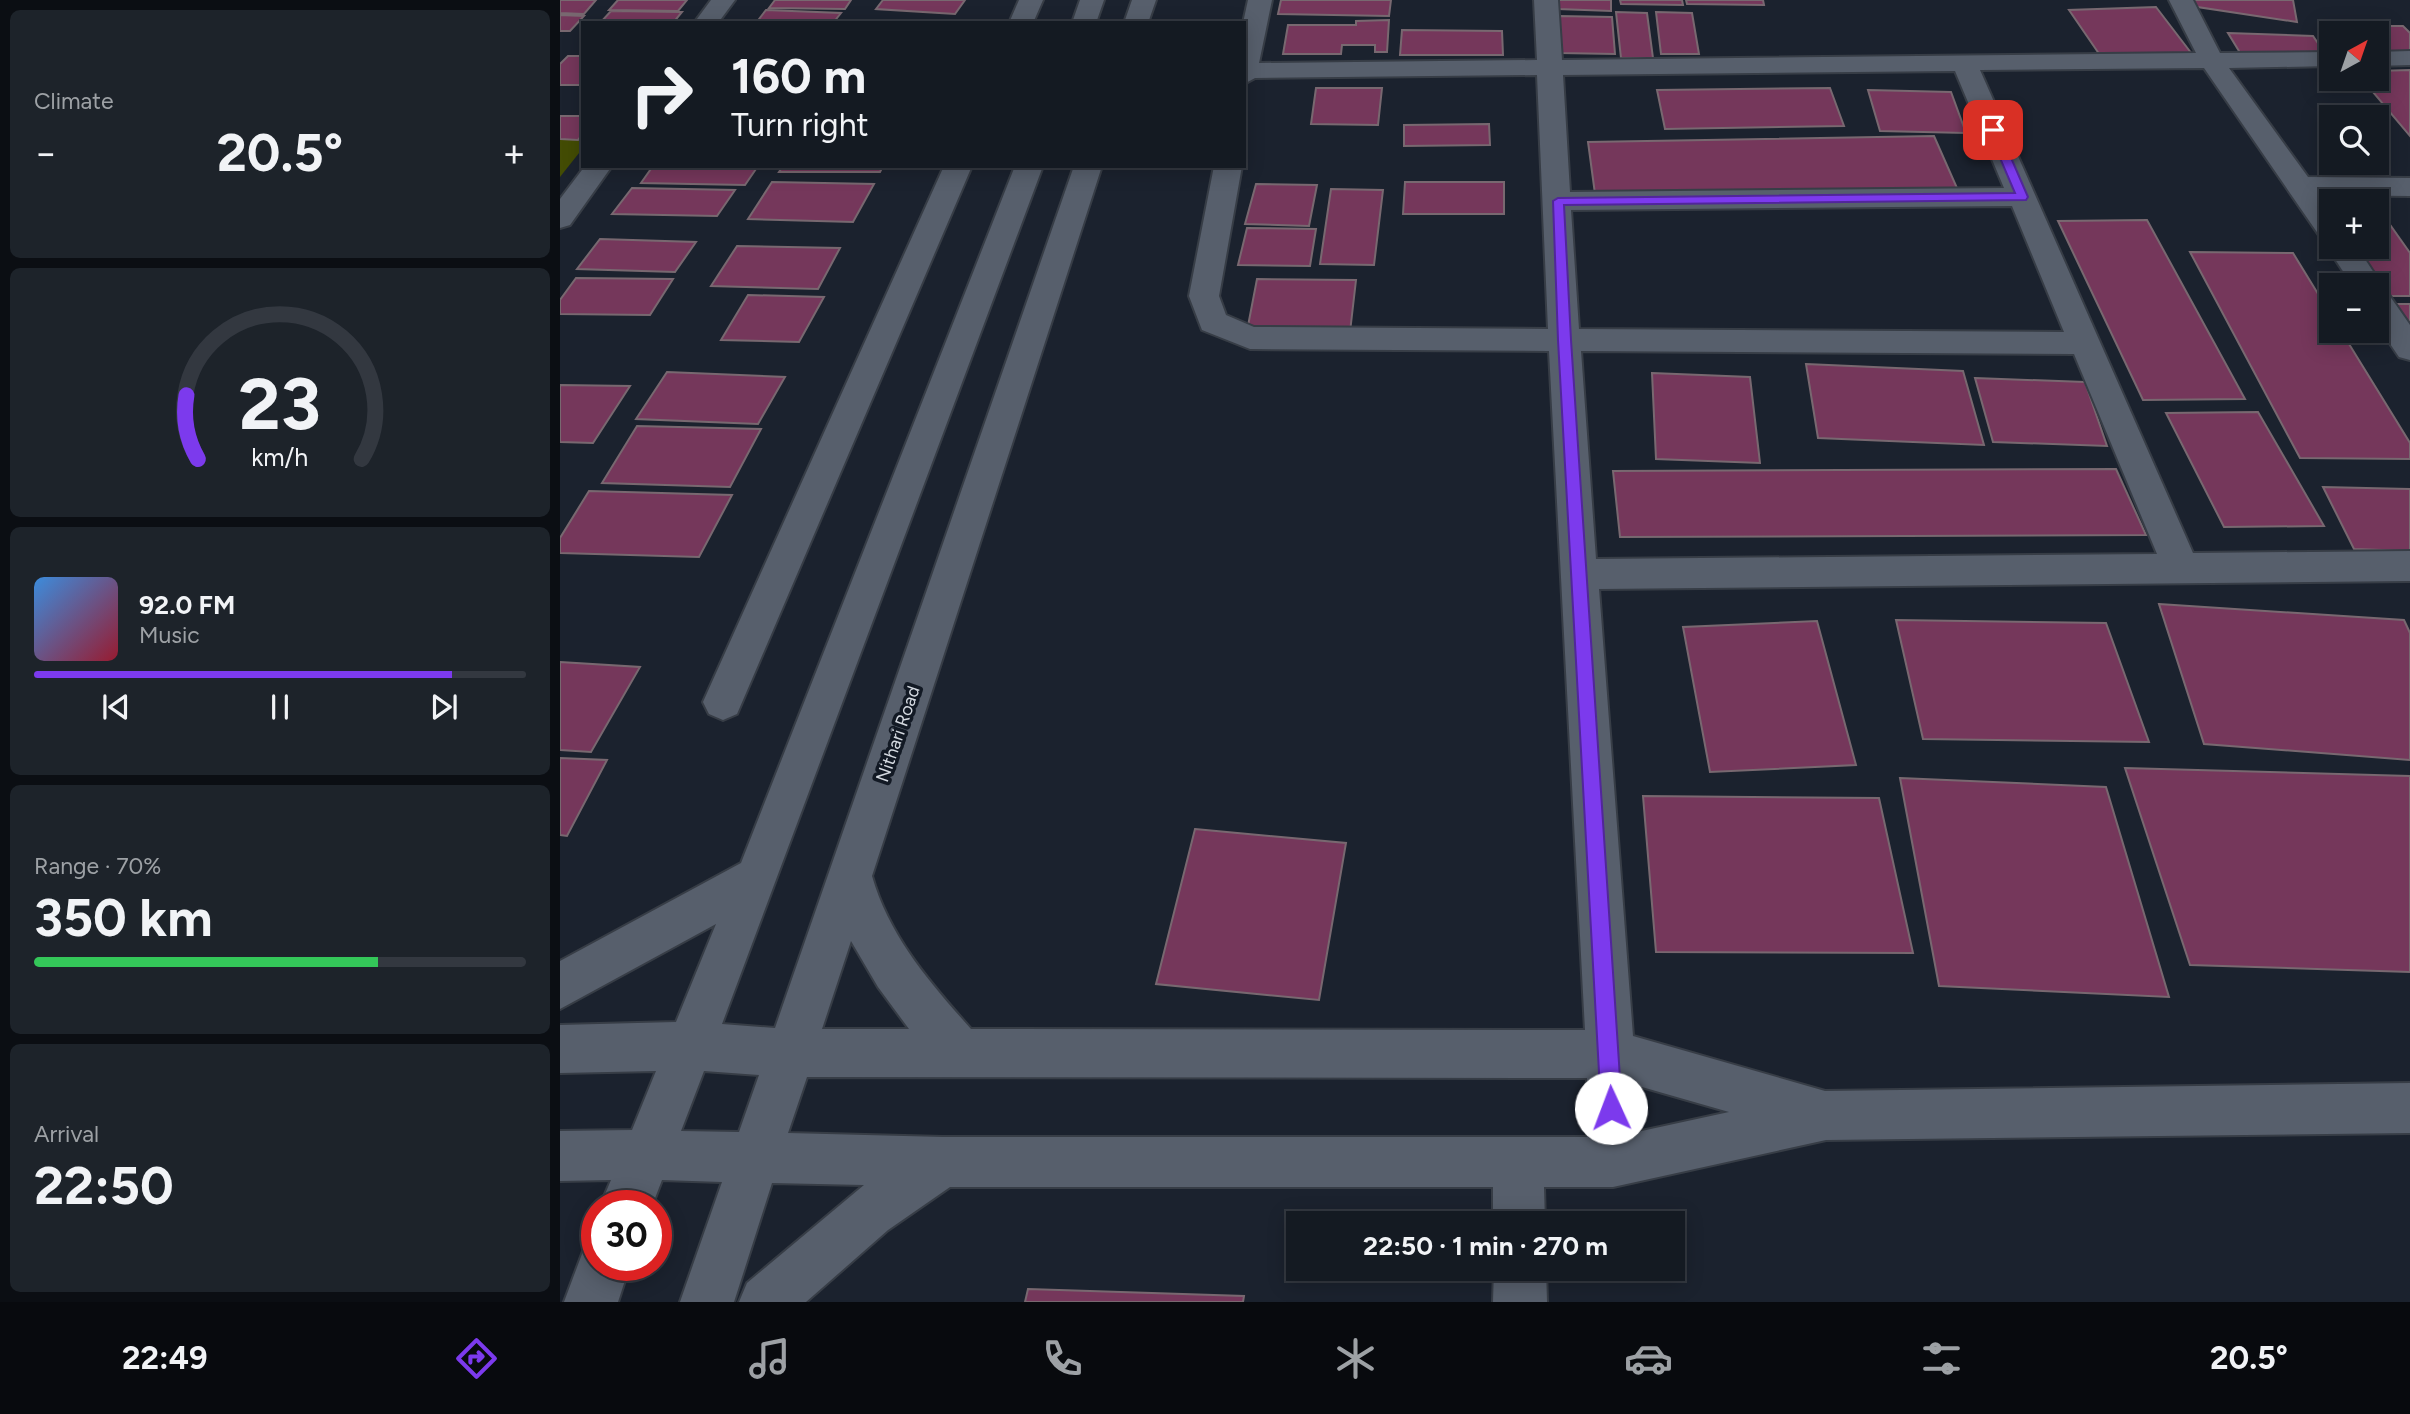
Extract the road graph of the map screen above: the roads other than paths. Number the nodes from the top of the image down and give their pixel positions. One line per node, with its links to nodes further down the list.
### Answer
1 (723, 0): 8 (street)
2 (1031, 0): 9 (street)
3 (1092, 0): 10 (street)
4 (1144, 0): 11 (street)
5 (1260, 0): 18 (street)
6 (1546, 0): 17 (street)
7 (2181, 0): 15 (street)
8 (707, 21)
9 (1022, 21)
10 (1085, 21)
11 (1137, 21)
12 (2410, 58): 14 (street)
13 (2319, 59): 15 (street)
14 (2389, 59)
15 (2212, 61): 16 (street); 25 (street)
16 (1965, 64): 17 (street); 27 (street)
17 (1550, 68): 19 (street); 28 (street)
18 (1246, 69)
19 (1246, 74)
20 (598, 168): 30 (street)
21 (957, 168): 38 (street)
22 (1028, 168): 40 (street)
23 (1087, 168): 39 (street, Nithari Road)
24 (1228, 168): 32 (street)
25 (2301, 186): 26 (street); 29 (street)
26 (2410, 187)
27 (2022, 197): 28 (street); 33 (street)
28 (1558, 201): 32 (street)
29 (2319, 213)
30 (560, 219)
31 (2389, 318): 34 (street)
32 (1564, 340): 33 (street); 37 (street)
33 (2085, 343): 36 (street)
34 (2410, 349)
35 (2410, 566): 36 (street)
36 (2181, 567): 37 (street)
37 (1580, 574): 46 (street)
38 (723, 702)
39 (850, 876): 44 (street); 45 (street, Nithari Road)
40 (757, 878): 41 (street); 42 (street)
41 (560, 986)
42 (688, 1046): 43 (street); 45 (street); 49 (street)
43 (560, 1049)
44 (958, 1051): 45 (street); 46 (street)
45 (793, 1053): 51 (street, Nithari Road)
46 (1610, 1054): 48 (street); 53 (street)
47 (2410, 1108): 48 (street)
48 (1826, 1115): 53 (street)
49 (645, 1155): 50 (street); 51 (street); 55 (street)
50 (560, 1156)
51 (755, 1158): 52 (street); 60 (street, Nithari Road)
52 (943, 1162): 54 (street); 61 (street)
53 (1613, 1162): 54 (street)
54 (1518, 1163): 56 (street)
55 (632, 1190)
56 (1519, 1211)
57 (598, 1281): 59 (street)
58 (1520, 1281): 62 (street)
59 (591, 1302)
60 (707, 1302)
61 (766, 1302)
62 (1520, 1302)

